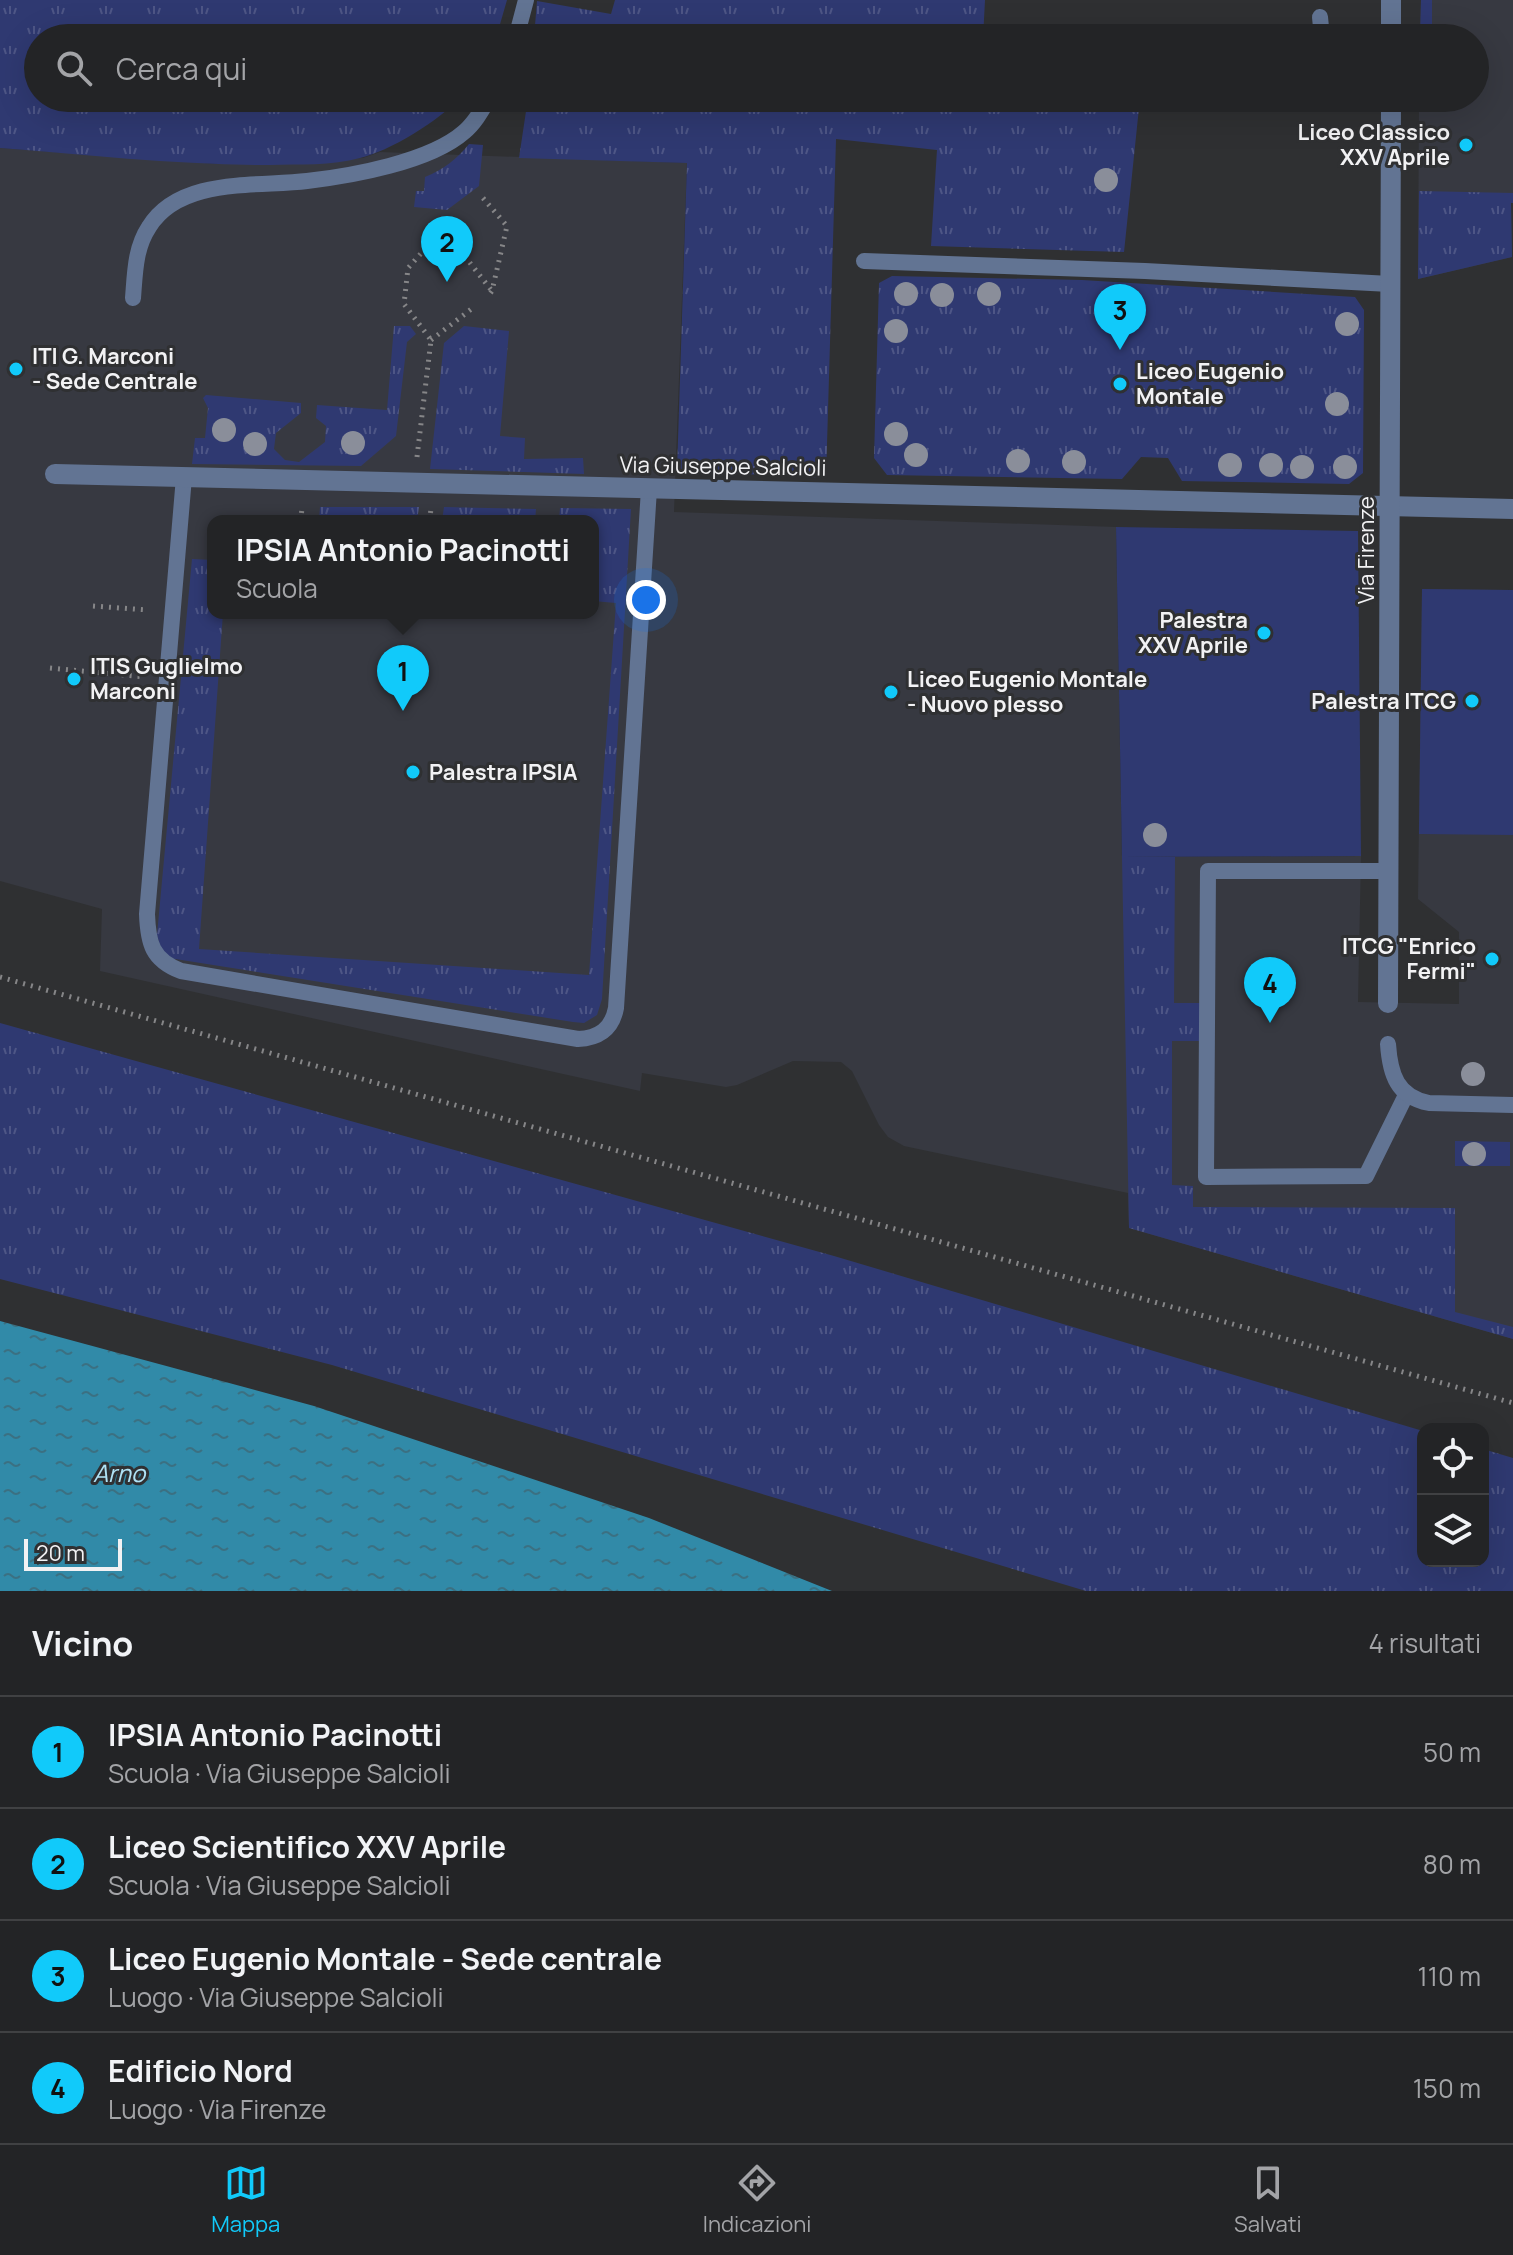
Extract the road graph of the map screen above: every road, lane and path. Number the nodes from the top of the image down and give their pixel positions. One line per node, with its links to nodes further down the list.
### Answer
1 (526, 0): 4 (lane)
2 (1391, 0): 6 (street)
3 (1320, 17): 5 (lane)
4 (520, 24)
5 (1321, 24)
6 (1391, 24)
7 (481, 112): 16 (lane)
8 (1391, 112): 15 (street, Via Firenze)
9 (483, 198): 11 (path)
10 (459, 218): 11 (path)
11 (445, 231): 12 (path)
12 (436, 239)
13 (424, 250): 18 (path)
14 (864, 261): 15 (lane)
15 (1390, 284): 23 (street, Via Firenze)
16 (133, 298)
17 (474, 307): 18 (path)
18 (431, 340): 21 (path)
19 (55, 474): 20 (street, Via Giuseppe Salcioli)
20 (184, 477): 21 (street, Via Giuseppe Salcioli); 26 (lane)
21 (414, 483): 22 (street, Via Giuseppe Salcioli)
22 (649, 489): 23 (street, Via Giuseppe Salcioli); 28 (lane)
23 (1391, 507): 24 (street, Via Giuseppe Salcioli); 29 (street, Via Firenze)
24 (1513, 509)
25 (93, 606): 26 (path)
26 (173, 612): 28 (lane)
27 (50, 668): 28 (path)
28 (167, 679)
29 (1389, 871): 31 (street, Via Firenze); 33 (lane)
30 (0, 977): 35 (path)
31 (1388, 1003)
32 (1388, 1044): 33 (lane)
33 (1406, 1095): 34 (lane)
34 (1513, 1105)
35 (1513, 1403)

